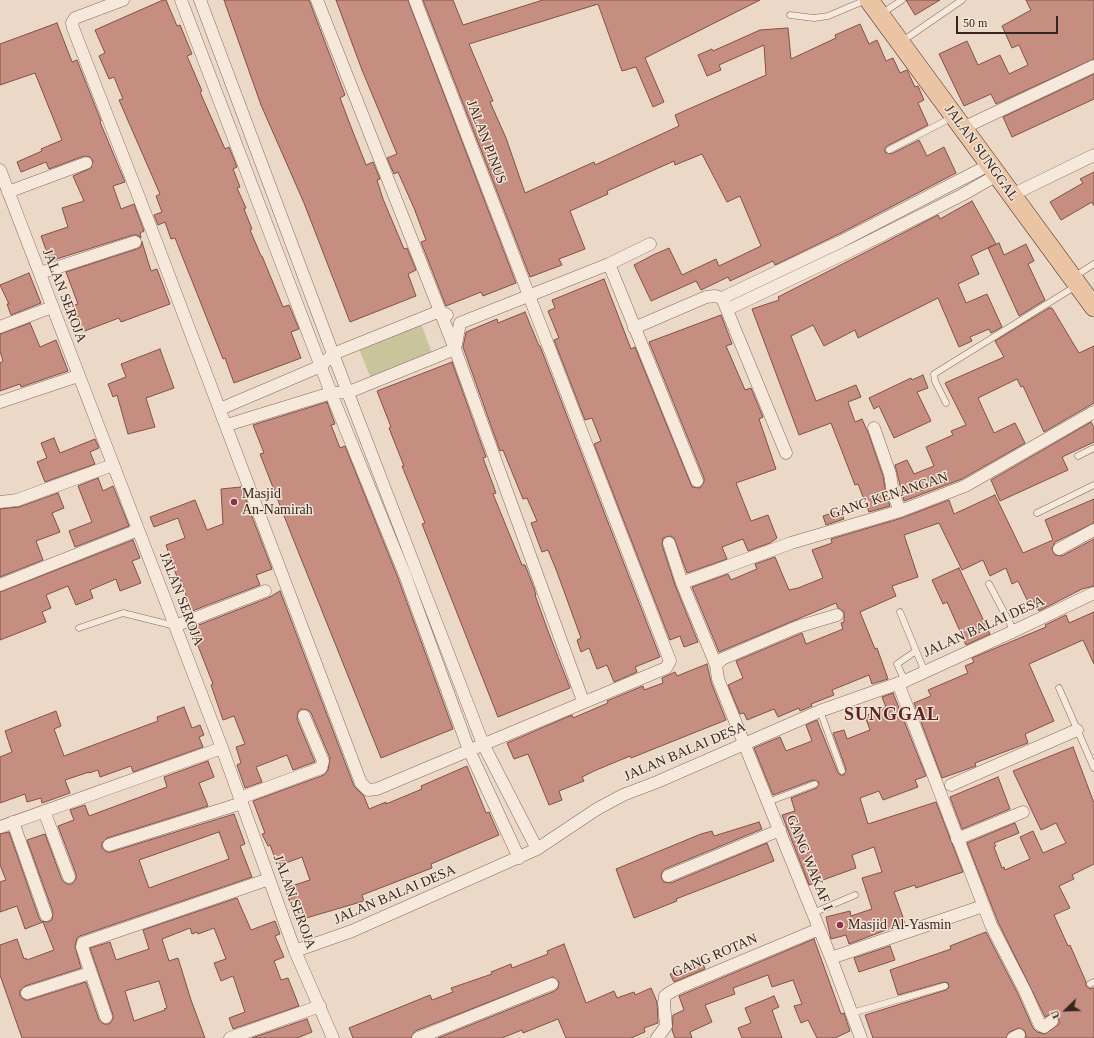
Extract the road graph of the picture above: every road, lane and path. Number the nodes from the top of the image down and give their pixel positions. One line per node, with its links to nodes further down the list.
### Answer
1 (123, 0): 47 (street)
2 (181, 0): 16 (street)
3 (200, 0): 14 (street)
4 (317, 0): 35 (street)
5 (415, 0): 30 (street, JALAN PINUS)
6 (866, 0): 10 (lane)
7 (902, 0): 9 (lane)
8 (962, 0): 11 (lane)
9 (874, 7): 11 (main road, JALAN SUNGGAL)
10 (790, 15)
11 (900, 42): 13 (main road, JALAN SUNGGAL)
12 (1094, 66): 13 (street)
13 (958, 122): 15 (lane); 20 (main road, JALAN SUNGGAL)
14 (255, 147): 16 (street); 40 (street)
15 (889, 150)
16 (240, 152): 41 (street)
17 (1094, 155): 22 (street)
18 (86, 164): 21 (street)
19 (0, 170): 21 (street, JALAN SEROJA)
20 (993, 170): 22 (main road, JALAN SUNGGAL); 25 (street)
21 (8, 192): 28 (street, JALAN SEROJA)
22 (1012, 195): 29 (main road, JALAN SUNGGAL)
23 (135, 242): 28 (street)
24 (650, 244): 26 (street)
25 (845, 246): 31 (street); 34 (street)
26 (609, 264): 30 (street); 38 (street)
27 (1094, 264): 29 (lane)
28 (40, 274): 32 (street, JALAN SEROJA)
29 (1076, 281): 33 (main road, JALAN SUNGGAL); 46 (lane)
30 (528, 295): 36 (street); 81 (street, JALAN PINUS)
31 (722, 298): 34 (street); 38 (street)
32 (52, 307): 37 (street); 42 (street, JALAN SEROJA)
33 (1094, 307)
34 (728, 309): 52 (street)
35 (440, 311): 36 (street); 39 (street); 40 (street)
36 (460, 323): 39 (street)
37 (0, 328)
38 (634, 328): 55 (street)
39 (455, 349): 43 (street); 81 (street)
40 (333, 354): 41 (street); 43 (street)
41 (321, 366): 44 (street); 47 (street)
42 (78, 376): 45 (street); 54 (street, JALAN SEROJA)
43 (349, 392): 44 (street); 64 (street)
44 (331, 393): 49 (street); 65 (street)
45 (0, 402)
46 (946, 403)
47 (220, 409): 49 (street)
48 (1094, 412): 58 (street, GANG KENANGAN)
49 (227, 425): 88 (street, JALAN PINUS)
50 (874, 428): 58 (street)
51 (1094, 448): 53 (lane)
52 (786, 453)
53 (1078, 456)
54 (113, 465): 57 (street); 60 (street, JALAN SEROJA)
55 (697, 480)
56 (1094, 485): 59 (lane)
57 (0, 502)
58 (900, 511): 66 (street, GANG KENANGAN)
59 (1037, 513)
60 (138, 530): 68 (street); 73 (street, JALAN SEROJA)
61 (1094, 530): 63 (street)
62 (669, 543): 66 (street, GANG WAKAF I)
63 (1059, 549)
64 (417, 569): 65 (street); 85 (street)
65 (405, 575): 88 (street)
66 (682, 583): 77 (street, GANG WAKAF I)
67 (989, 584): 75 (lane)
68 (0, 585)
69 (265, 591): 73 (street)
70 (1094, 593): 75 (street, JALAN BALAI DESA)
71 (900, 612): 76 (lane)
72 (837, 615): 77 (street)
73 (175, 626): 74 (lane); 87 (street, JALAN SEROJA)
74 (79, 628)
75 (1014, 632): 78 (street, JALAN BALAI DESA)
76 (916, 651): 78 (lane); 79 (lane)
77 (716, 665): 86 (street, GANG WAKAF I)
78 (924, 670): 79 (street, JALAN BALAI DESA)
79 (901, 682): 82 (street, JALAN BALAI DESA); 100 (street)
80 (1059, 688): 84 (lane)
81 (583, 701): 85 (street, JALAN PINUS)
82 (820, 711): 86 (street, JALAN BALAI DESA); 90 (lane)
83 (304, 716): 93 (street)
84 (1077, 730): 89 (lane); 92 (street)
85 (483, 744): 88 (street, JALAN PINUS); 102 (street)
86 (744, 744): 94 (street, GANG WAKAF I); 102 (street, JALAN BALAI DESA)
87 (222, 748): 93 (street, JALAN SEROJA); 95 (street)
88 (469, 750): 103 (street)
89 (1094, 768)
90 (842, 771)
91 (815, 784): 94 (lane)
92 (951, 785)
93 (241, 801): 101 (street); 106 (street, JALAN SEROJA)
94 (768, 802): 99 (street, GANG WAKAF I)
95 (44, 811): 97 (street); 105 (street)
96 (1023, 812): 100 (street)
97 (13, 822): 98 (street); 110 (street)
98 (0, 827)
99 (780, 830): 104 (street); 109 (street, GANG WAKAF I)
100 (957, 839): 108 (street)
101 (109, 845)
102 (537, 849): 103 (street, JALAN BALAI DESA)
103 (519, 858): 112 (street, JALAN BALAI DESA)
104 (668, 876)
105 (69, 877)
106 (269, 879): 112 (street, JALAN SEROJA); 114 (street)
107 (855, 895): 109 (lane)
108 (983, 906): 113 (street); 121 (street)
109 (813, 913): 111 (street, GANG WAKAF I)
110 (46, 915)
111 (819, 929): 113 (street, GANG WAKAF I); 125 (street, GANG ROTAN)
112 (295, 951): 118 (street, JALAN SEROJA)
113 (831, 958): 119 (street, GANG WAKAF I)
114 (90, 973): 117 (street); 120 (street)
115 (552, 984): 124 (street)
116 (945, 986): 119 (lane)
117 (27, 993)
118 (320, 1006): 122 (street); 123 (street, JALAN SEROJA)
119 (852, 1013): 126 (street, GANG WAKAF I)
120 (106, 1017)
121 (1052, 1021)
122 (230, 1038)
123 (333, 1038)
124 (418, 1038)
125 (657, 1038)
126 (861, 1038)

